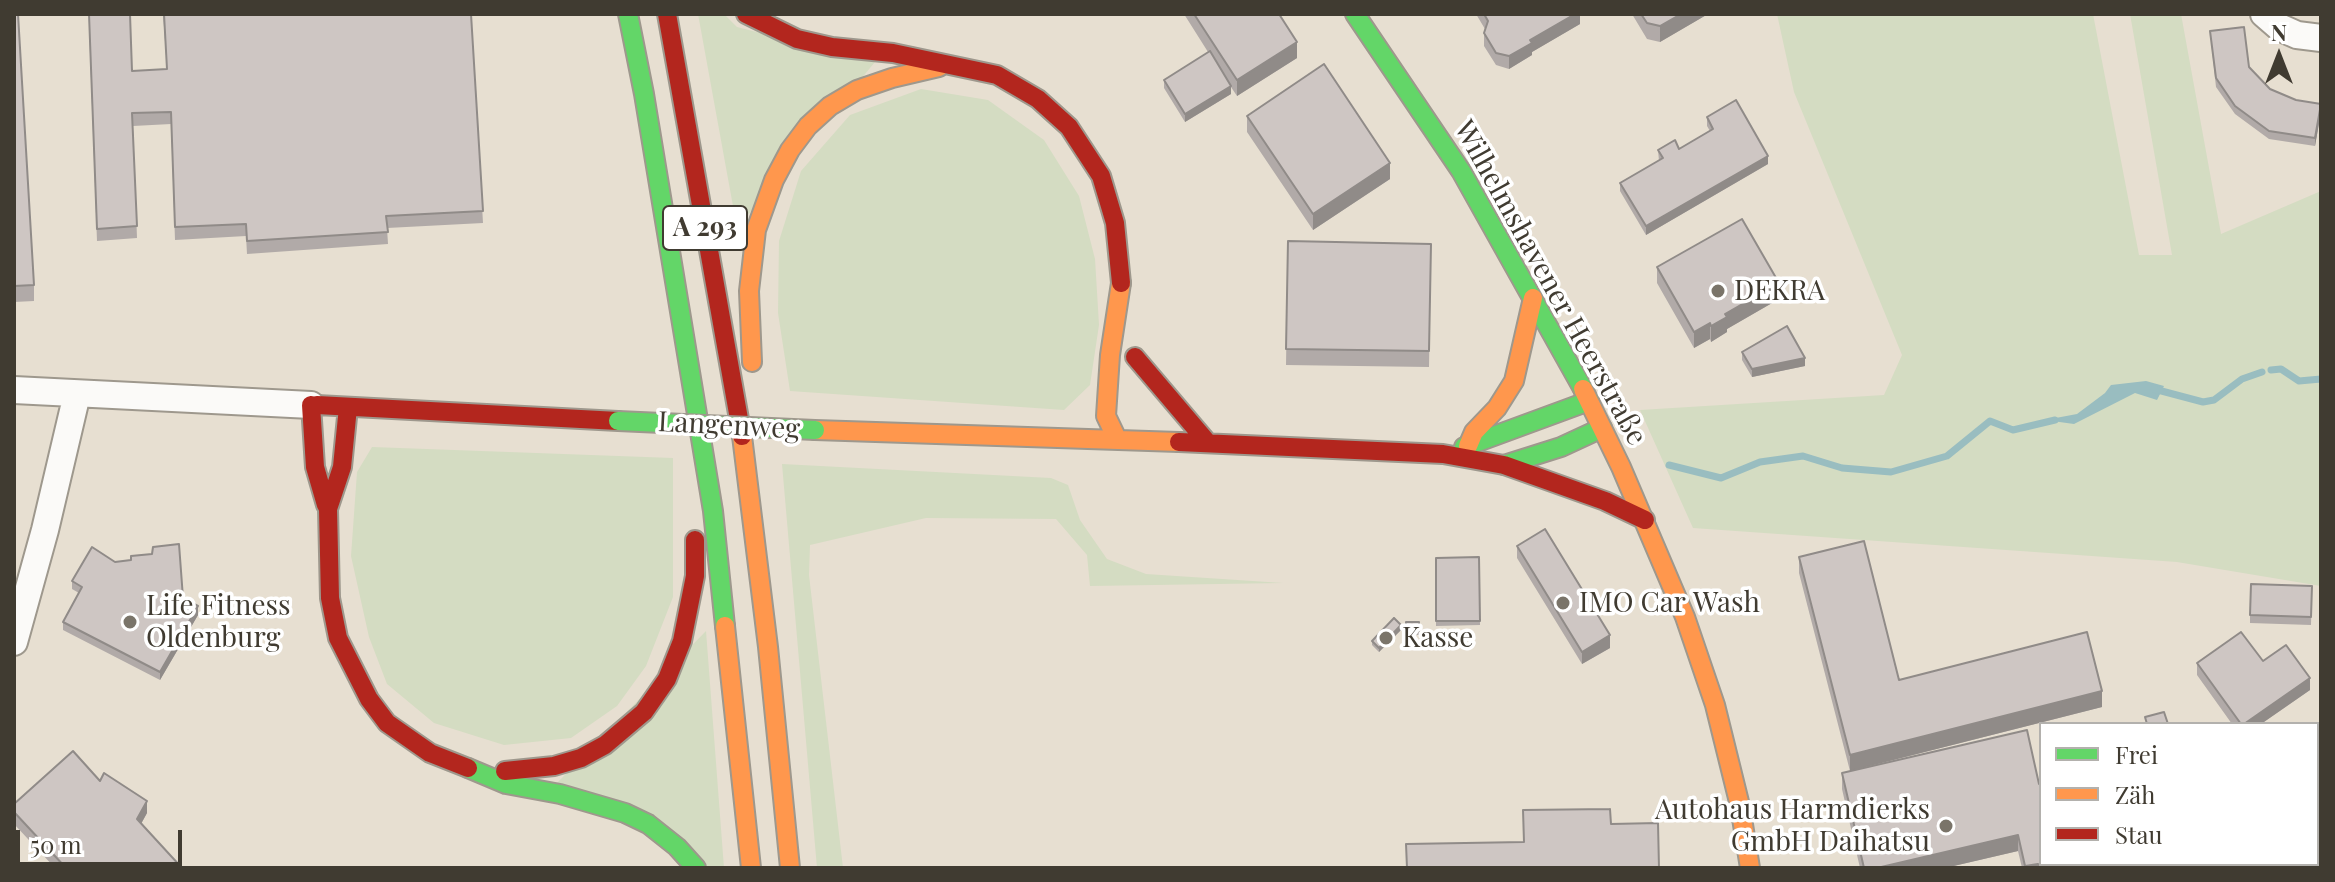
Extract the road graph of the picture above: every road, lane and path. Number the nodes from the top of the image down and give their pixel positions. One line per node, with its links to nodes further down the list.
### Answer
1 (628, 14): 15 (main road, A 293)
2 (667, 14): 21 (main road, A 293)
3 (746, 14): 7 (main road)
4 (1355, 14): 9 (main road, Wilhelmshavener Heerstraße)
5 (2264, 14): 6 (street)
6 (2321, 38)
7 (949, 65): 8 (main road); 21 (main road)
8 (1122, 289): 10 (main road); 20 (main road)
9 (1533, 298): 14 (main road, Wilhelmshavener Heerstraße); 23 (main road)
10 (1135, 357): 11 (main road); 22 (main road)
11 (1133, 387)
12 (14, 390): 13 (street, Langenweg)
13 (77, 394): 16 (street, Langenweg); 30 (street)
14 (1589, 401): 19 (main road, Wilhelmshavener Heerstraße); 23 (main road, Langenweg)
15 (694, 404): 26 (main road); 33 (main road, A 293)
16 (311, 405): 17 (main road, Langenweg); 27 (main road)
17 (348, 407): 20 (main road, Langenweg, bridge); 27 (main road)
18 (1131, 417): 20 (main road)
19 (1602, 428): 25 (main road, Langenweg); 28 (main road, Wilhelmshavener Heerstraße)
20 (1117, 439): 22 (main road, Langenweg)
21 (743, 443): 34 (main road, A 293)
22 (1208, 443): 24 (main road, Langenweg)
23 (1468, 446): 24 (main road, Langenweg)
24 (1443, 454): 25 (main road, Langenweg)
25 (1504, 465): 28 (main road, Langenweg)
26 (693, 500)
27 (328, 509): 31 (main road)
28 (1645, 520): 35 (main road, Wilhelmshavener Heerstraße)
29 (694, 525): 31 (main road)
30 (14, 642)
31 (463, 768): 32 (main road)
32 (696, 868)
33 (751, 868)
34 (790, 868)
35 (1750, 868)

